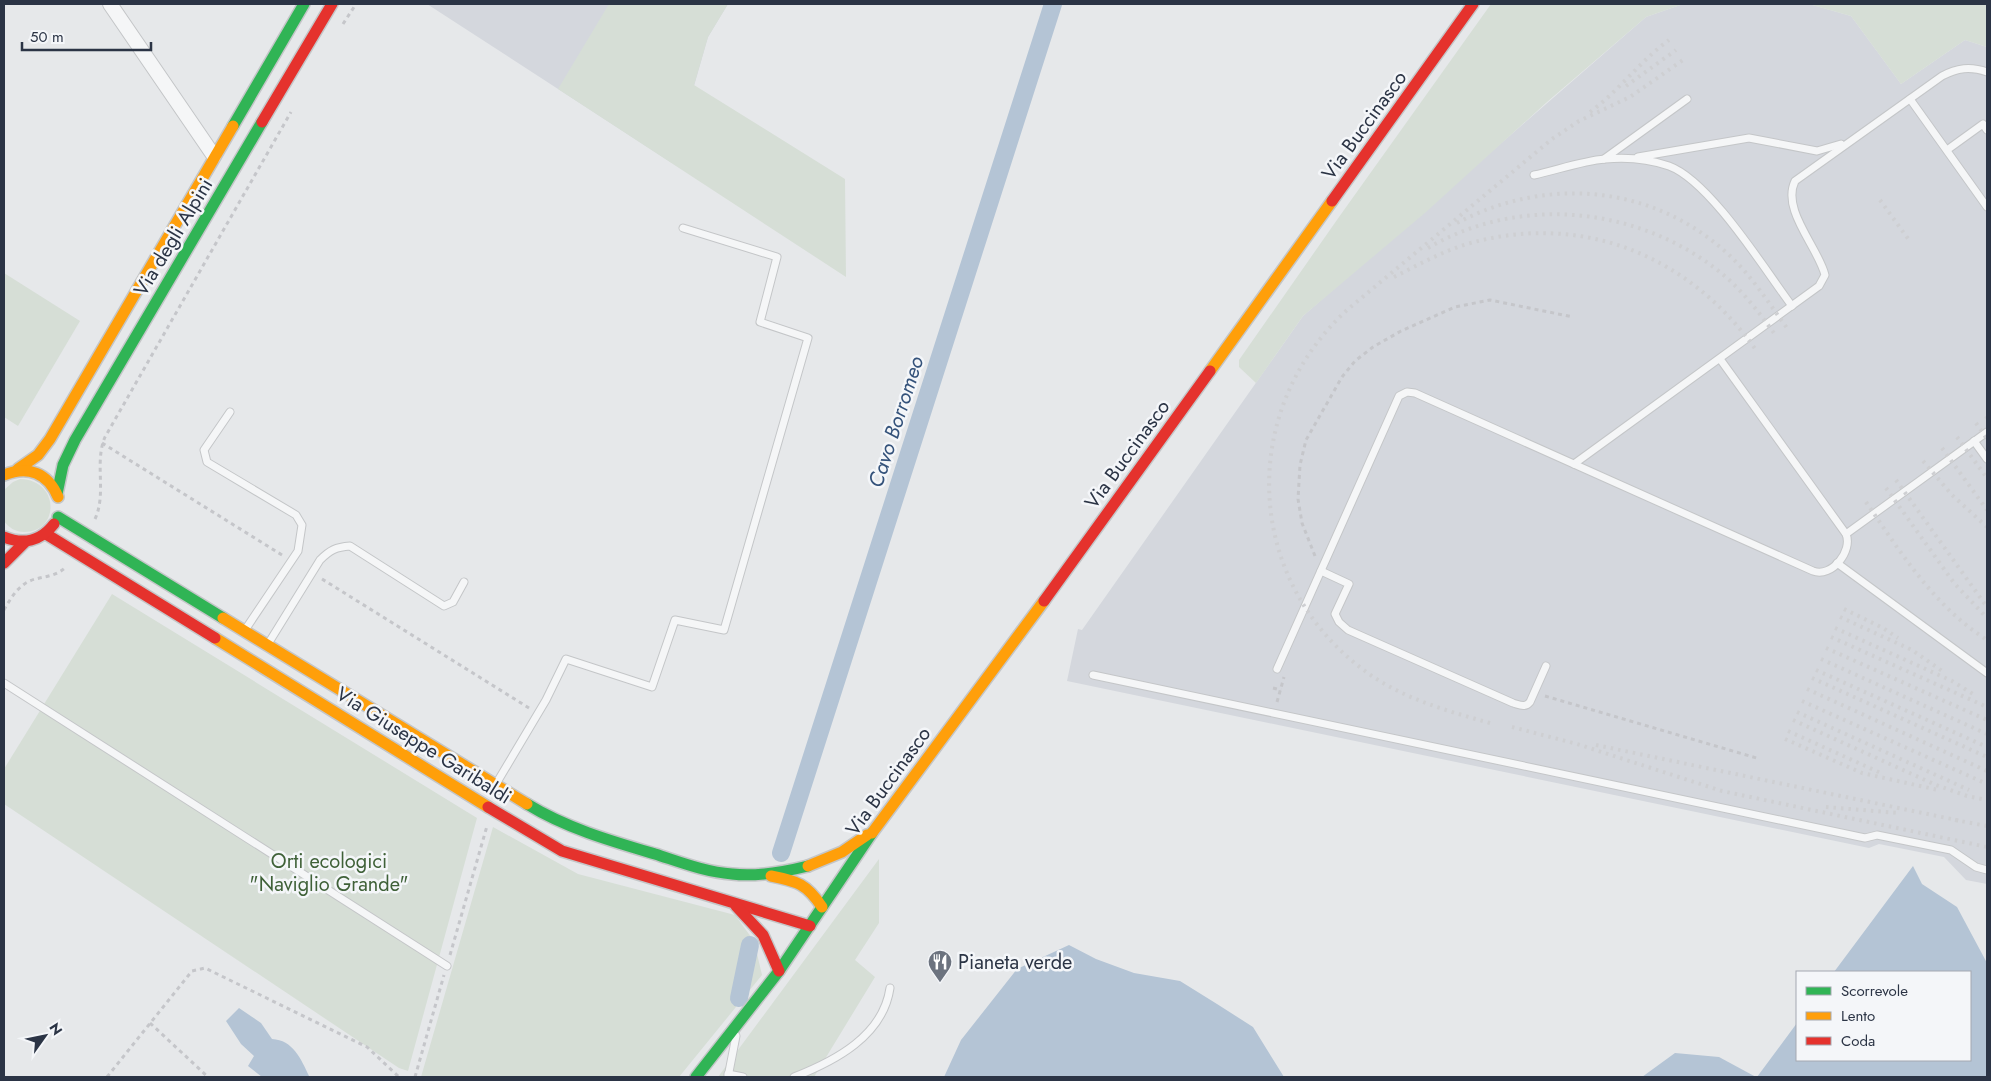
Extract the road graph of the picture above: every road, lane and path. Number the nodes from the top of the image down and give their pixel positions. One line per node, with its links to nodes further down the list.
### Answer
1 (110, 4): 14 (street)
2 (332, 4): 29 (street, Via degli Alpini)
3 (356, 4): 6 (path)
4 (1473, 4): 56 (street, Via Buccinasco)
5 (299, 6): 14 (street)
6 (342, 26)
7 (1987, 72): 9 (lane)
8 (1687, 99): 16 (lane)
9 (1910, 99): 12 (lane); 13 (lane)
10 (294, 108): 33 (path)
11 (1987, 130): 13 (lane)
12 (1850, 141): 15 (lane); 20 (lane)
13 (1946, 150): 18 (lane)
14 (214, 156): 27 (street)
15 (1628, 158): 16 (lane); 20 (lane)
16 (1604, 159): 17 (lane)
17 (1534, 175)
18 (1987, 207)
19 (683, 228): 54 (lane)
20 (1792, 306): 21 (lane)
21 (1720, 359): 26 (lane); 32 (lane)
22 (230, 412): 42 (lane)
23 (1987, 432): 24 (lane)
24 (1974, 441): 25 (lane); 32 (lane)
25 (1987, 459)
26 (1574, 464): 38 (lane); 39 (lane)
27 (18, 470): 28 (street); 29 (street)
28 (4, 475)
29 (57, 494): 30 (street, Via degli Alpini)
30 (58, 517): 31 (street); 33 (street, Via Giuseppe Garibaldi)
31 (46, 534): 35 (street); 36 (street, Via Giuseppe Garibaldi)
32 (1846, 534): 38 (lane)
33 (88, 535): 42 (street, Via Giuseppe Garibaldi)
34 (4, 537): 35 (street)
35 (25, 542): 37 (street)
36 (79, 553): 41 (path); 55 (street, Via Giuseppe Garibaldi)
37 (4, 563)
38 (1837, 563): 46 (lane)
39 (1321, 571): 45 (lane); 51 (lane)
40 (464, 582): 43 (lane)
41 (4, 610)
42 (245, 630): 43 (street, Via Giuseppe Garibaldi)
43 (268, 644): 54 (street, Via Giuseppe Garibaldi)
44 (1546, 666): 51 (lane)
45 (1277, 669): 50 (path)
46 (1987, 673)
47 (1093, 675): 52 (lane)
48 (4, 683): 62 (lane)
49 (1273, 688): 50 (path)
50 (1280, 690): 52 (path)
51 (1535, 693): 53 (path)
52 (1274, 713): 57 (lane)
53 (1760, 759)
54 (496, 784): 58 (street, Via Giuseppe Garibaldi)
55 (490, 808): 59 (street, Via Giuseppe Garibaldi); 62 (path)
56 (876, 828): 58 (street); 60 (street, Via Buccinasco)
57 (1987, 870)
58 (763, 874): 60 (street)
59 (731, 902): 61 (street, Via Giuseppe Garibaldi); 63 (street)
60 (822, 907): 61 (street, Via Buccinasco)
61 (810, 926): 63 (street, Via Buccinasco)
62 (447, 966): 71 (path)
63 (779, 970): 66 (street, Via Buccinasco)
64 (890, 988): 74 (lane)
65 (150, 1023): 68 (path); 69 (path); 70 (path)
66 (738, 1025): 67 (lane); 72 (street, Via Buccinasco)
67 (728, 1076): 73 (lane)
68 (107, 1077)
69 (208, 1077)
70 (399, 1077)
71 (415, 1077)
72 (696, 1077)
73 (743, 1077)
74 (794, 1077)

